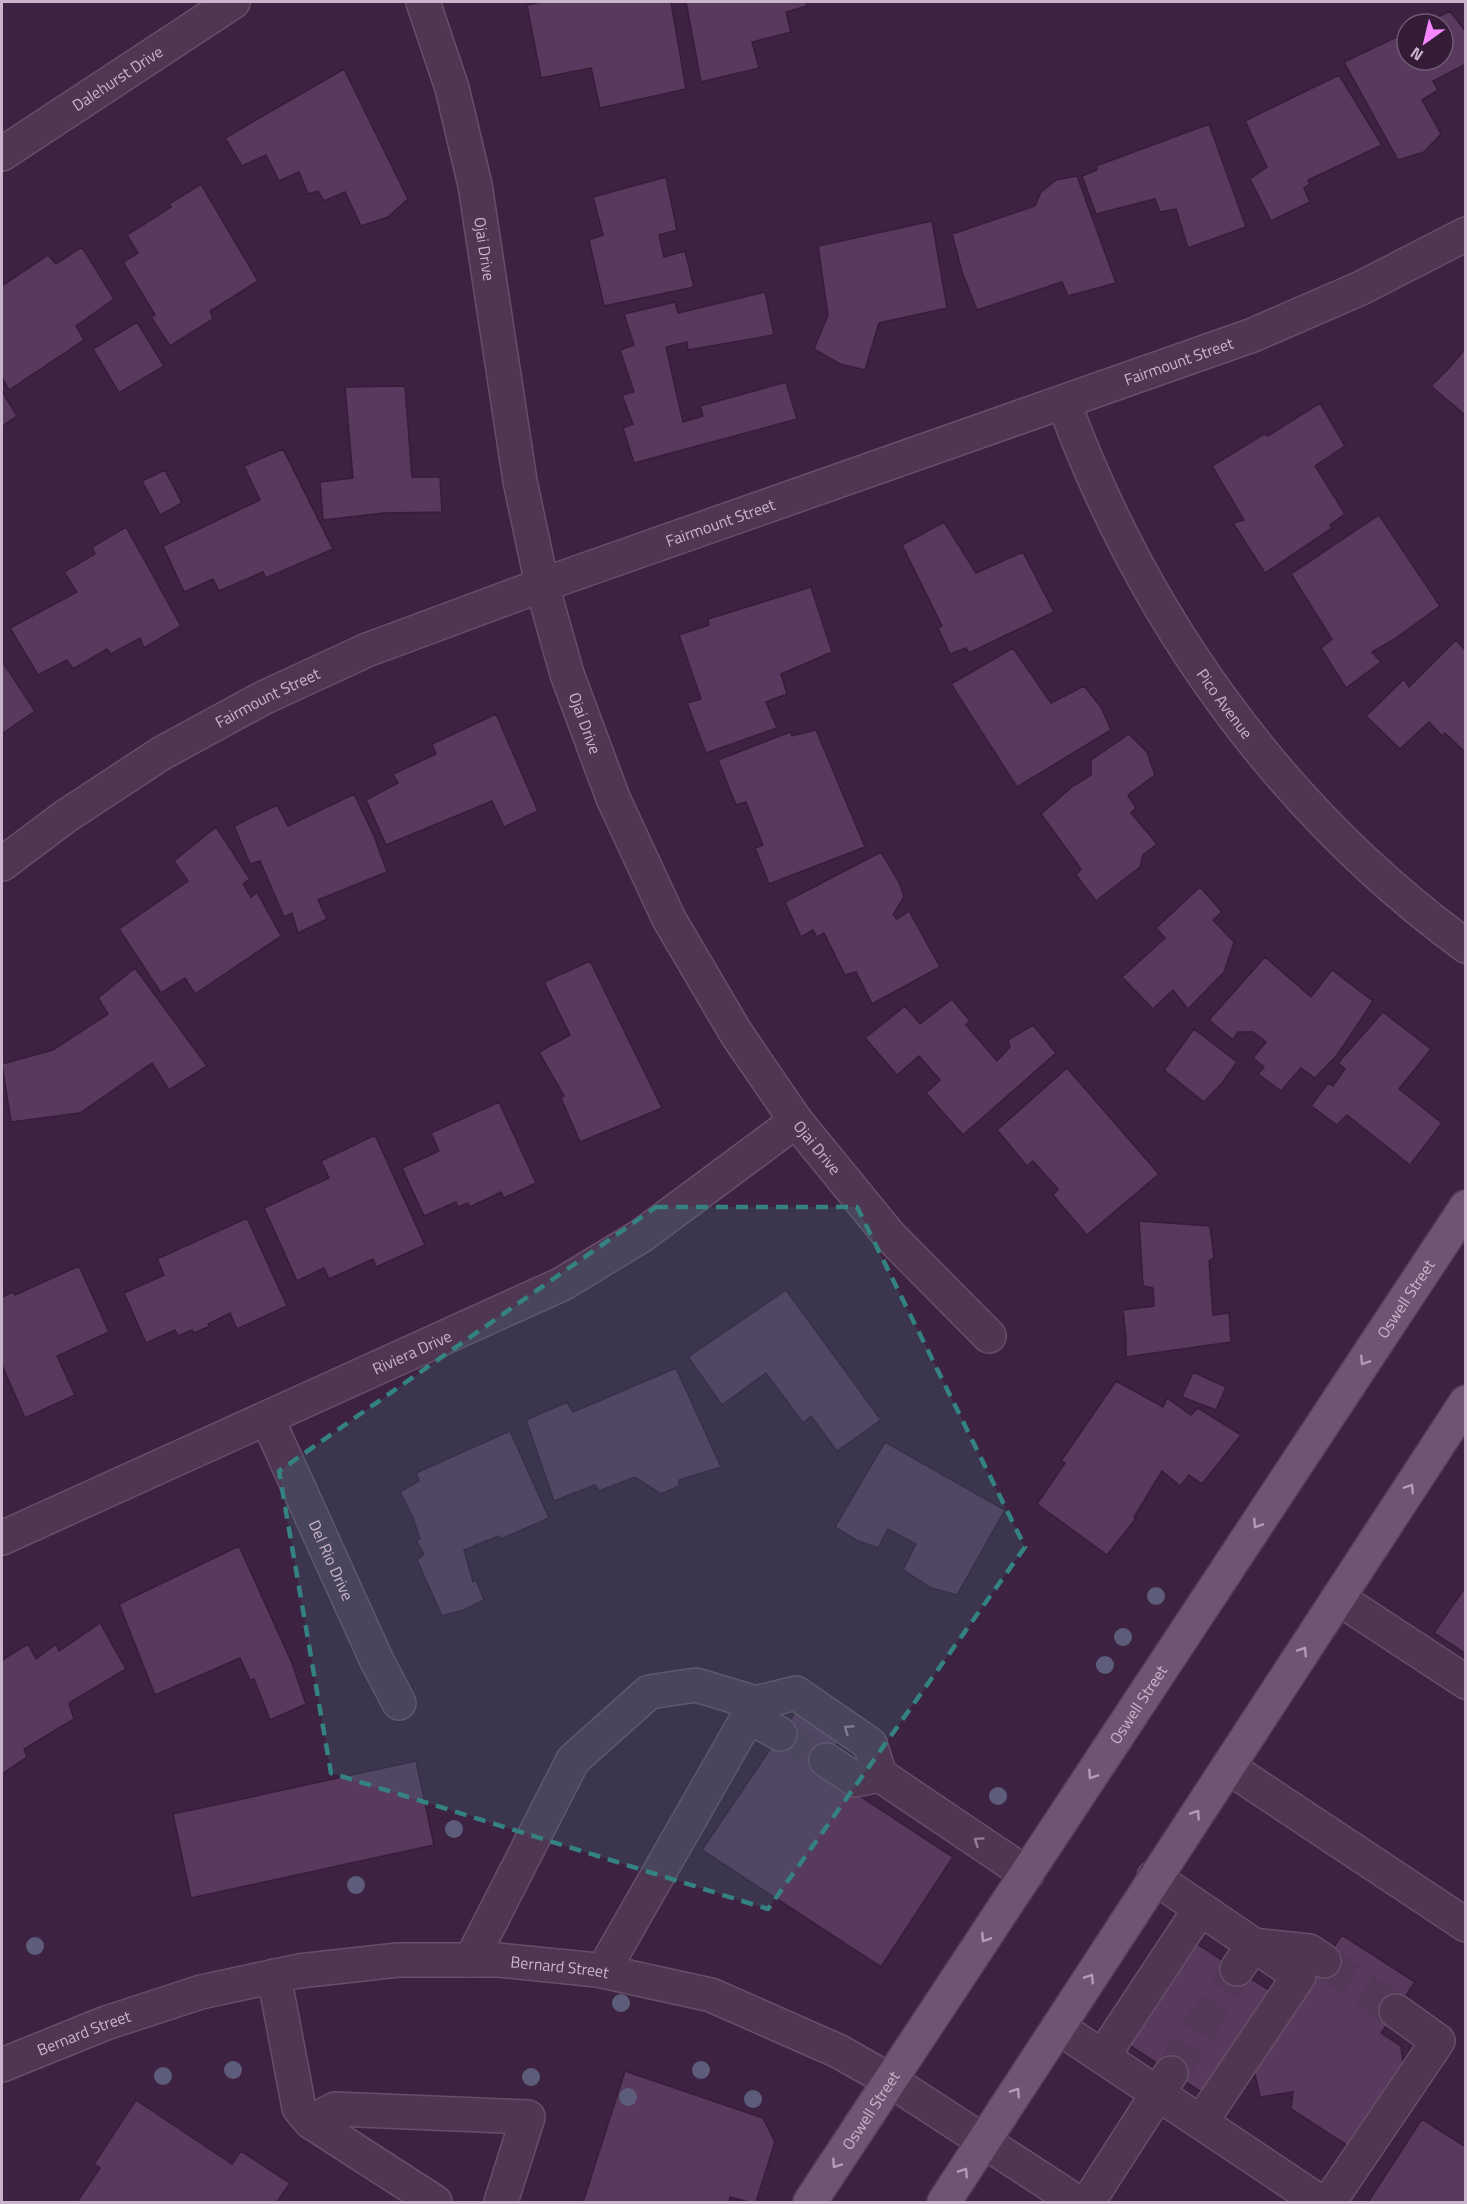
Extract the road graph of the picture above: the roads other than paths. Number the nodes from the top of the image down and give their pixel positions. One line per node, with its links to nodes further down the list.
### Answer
1 (233, 2): 3 (street, Dalehurst Drive)
2 (423, 2): 6 (street, Ojai Drive)
3 (2, 154)
4 (1466, 234): 5 (street, Fairmount Street)
5 (1064, 402): 6 (street, Fairmount Street); 8 (street, Pico Avenue)
6 (542, 585): 7 (street, Fairmount Street); 9 (street, Ojai Drive)
7 (2, 864)
8 (1466, 946)
9 (796, 1121): 11 (street, Ojai Drive); 13 (street, Riviera Drive)
10 (1466, 1207): 23 (main road, Oswell Street, one-way to 23)
11 (989, 1336)
12 (1466, 1402): 15 (main road, one-way to 12)
13 (267, 1418): 14 (street, Riviera Drive); 17 (street, Del Rio Drive)
14 (2, 1538)
15 (1338, 1598): 16 (street); 21 (main road, one-way to 15)
16 (1466, 1682)
17 (399, 1702)
18 (756, 1703): 19 (street); 22 (street, one-way to 18); 28 (street); 30 (street)
19 (780, 1734)
20 (826, 1760): 22 (street)
21 (1228, 1767): 24 (main road, one-way to 21); 26 (street)
22 (880, 1775): 23 (street, one-way to 22)
23 (1027, 1874): 36 (main road, Oswell Street, one-way to 36)
24 (1154, 1877): 25 (street); 33 (main road, one-way to 24)
25 (1200, 1909): 27 (street); 34 (street)
26 (1466, 1925)
27 (1245, 1957): 29 (street); 39 (street)
28 (471, 1960): 30 (street, Bernard Street); 31 (street, Bernard Street)
29 (1324, 1961)
30 (603, 1971): 36 (street, Bernard Street)
31 (274, 1976): 35 (street, Bernard Street); 38 (street)
32 (1396, 2011): 48 (street)
33 (1058, 2027): 34 (street); 40 (main road, one-way to 33)
34 (1103, 2056): 37 (street)
35 (2, 2065)
36 (891, 2080): 40 (street, Bernard Street); 43 (main road, Oswell Street, one-way to 43)
37 (1164, 2083): 39 (street); 46 (street)
38 (311, 2122): 41 (street); 42 (street)
39 (1201, 2122): 47 (street)
40 (984, 2141): 44 (main road, one-way to 40); 45 (street, Bernard Street)
41 (435, 2202)
42 (501, 2202)
43 (810, 2202)
44 (944, 2202)
45 (1077, 2202)
46 (1088, 2202)
47 (1320, 2202)
48 (1329, 2202)

